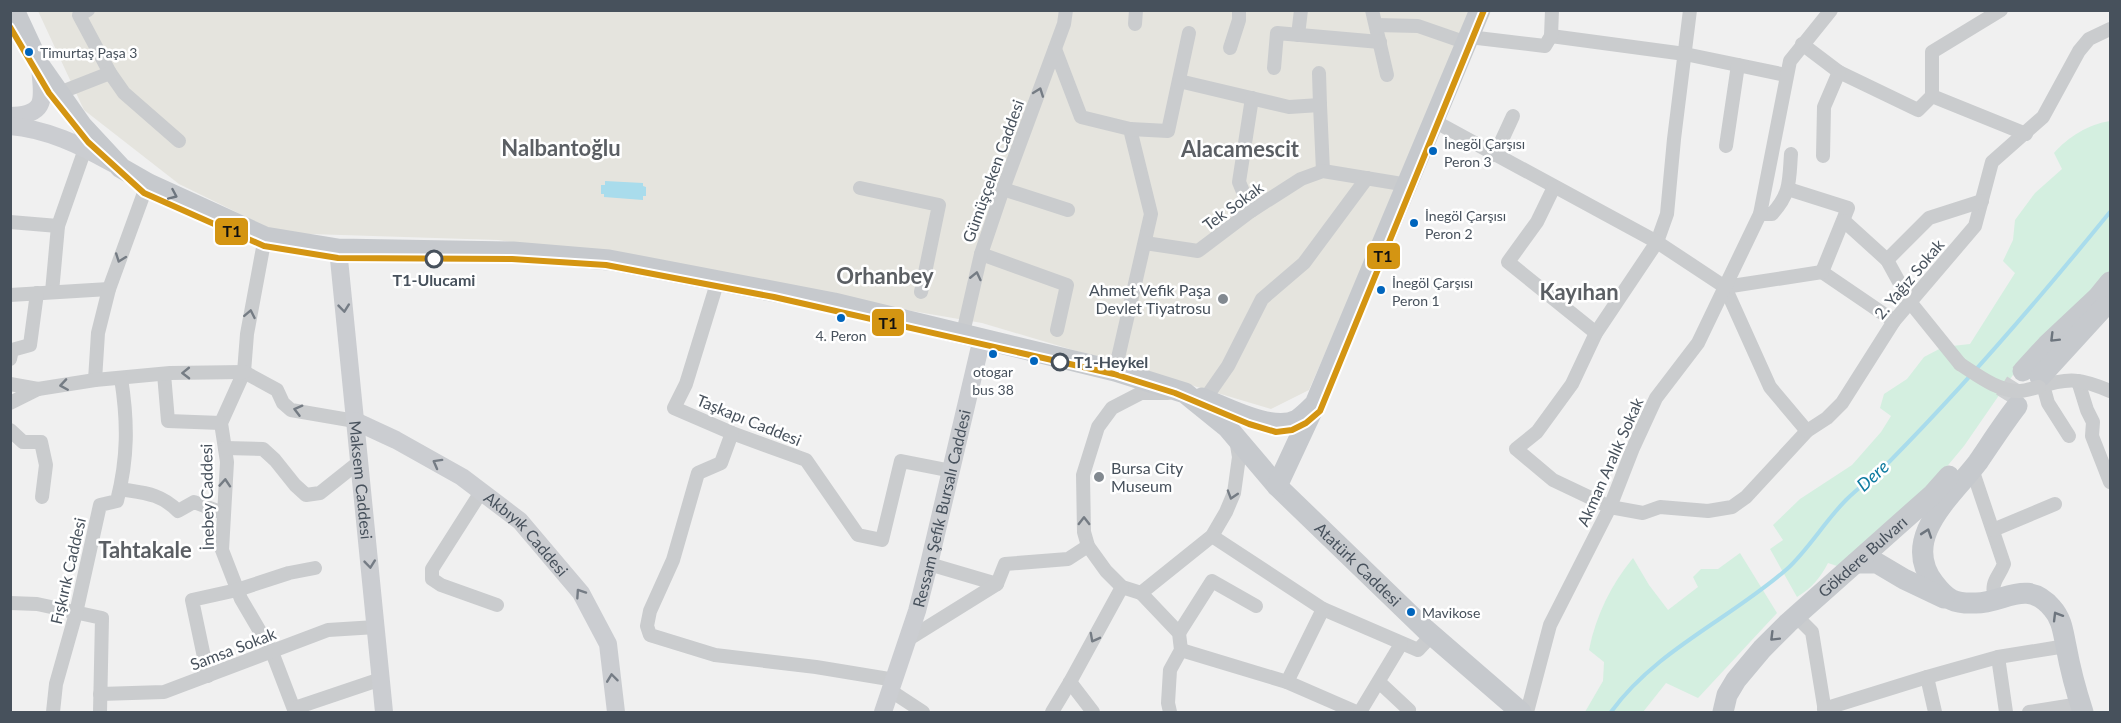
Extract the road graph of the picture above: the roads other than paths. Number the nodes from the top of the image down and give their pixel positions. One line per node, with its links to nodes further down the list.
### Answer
1 (14, 10): 24 (main road, Atatürk Caddesi)
2 (1239, 10): 20 (street)
3 (1300, 10): 15 (street)
4 (1372, 10): 12 (street)
5 (1480, 10): 17 (main road)
6 (1552, 10): 16 (street)
7 (1690, 10): 22 (street)
8 (1831, 10): 19 (street, Akman Aralık Sokak)
9 (2001, 10): 33 (street)
10 (84, 13): 27 (street)
11 (1065, 17): 21 (street, Gümüşçeken Caddesi)
12 (1376, 26): 17 (street); 18 (street)
13 (2110, 29): 41 (street)
14 (1189, 33): 31 (street)
15 (1298, 35): 18 (street); 25 (street)
16 (1551, 36): 17 (street); 22 (street)
17 (1468, 40): 38 (main road)
18 (1380, 42): 29 (street)
19 (1802, 44): 26 (street); 30 (street, Akman Aralık Sokak)
20 (1230, 48)
21 (1055, 49): 40 (street); 55 (street, Gümüşçeken Caddesi, one-way to 21)
22 (1685, 54): 23 (street); 65 (street)
23 (1738, 65): 30 (street); 43 (street)
24 (40, 66): 32 (main road, Atatürk Caddesi); 36 (street)
25 (1274, 68)
26 (1839, 72): 33 (street); 47 (street)
27 (110, 73): 32 (street); 42 (street)
28 (1319, 73): 35 (street)
29 (1388, 75)
30 (1786, 75): 60 (street, Akman Aralık Sokak)
31 (1179, 81): 34 (street); 40 (street)
32 (59, 93): 48 (main road, Atatürk Caddesi)
33 (1932, 96): 41 (street)
34 (1252, 98): 35 (street); 59 (street)
35 (1320, 105): 49 (street)
36 (10, 116)
37 (1513, 116): 45 (street)
38 (1434, 121): 45 (street); 52 (main road)
39 (10, 126): 44 (street)
40 (1130, 129): 66 (street)
41 (2026, 134): 57 (street, 2. Yağız Sokak)
42 (179, 141)
43 (1726, 146)
44 (85, 149): 48 (street); 63 (street)
45 (1495, 154): 53 (street)
46 (1791, 154): 56 (street)
47 (1822, 156)
48 (121, 168): 51 (main road, Atatürk Caddesi)
49 (1323, 171): 50 (street); 59 (street, Tek Sokak)
50 (1367, 178): 52 (street); 97 (street)
51 (149, 184): 64 (main road, Atatürk Caddesi, one-way to 64); 74 (street, one-way to 74)
52 (1408, 185): 99 (main road)
53 (1554, 187): 65 (street); 83 (street)
54 (860, 188): 76 (street)
55 (1003, 189): 58 (street); 68 (street, Gümüşçeken Caddesi)
56 (1788, 189): 60 (street); 61 (street)
57 (1982, 201): 69 (street); 80 (street, 2. Yağız Sokak)
58 (1068, 210)
59 (1251, 210): 66 (street, Tek Sokak)
60 (1760, 214): 73 (street, Akman Aralık Sokak)
61 (1844, 221): 69 (street); 70 (street)
62 (10, 222): 63 (street)
63 (58, 226): 75 (street)
64 (265, 237): 67 (main road, Atatürk Caddesi); 87 (street, İnebey Caddesi, one-way to 64)
65 (1657, 242): 73 (street); 83 (street)
66 (1145, 243): 86 (street)
67 (338, 249): 71 (main road, Atatürk Caddesi); 100 (street, Maksem Caddesi, one-way to 100)
68 (981, 254): 82 (street); 84 (street, Gümüşçeken Caddesi, one-way to 68)
69 (1887, 260): 80 (street)
70 (1822, 272): 73 (street); 81 (street)
71 (718, 280): 84 (main road, Atatürk Caddesi); 104 (street, Taşkapı Caddesi)
72 (2110, 282): 91 (main road, one-way to 91)
73 (1725, 287): 103 (street); 117 (street, Akman Aralık Sokak)
74 (109, 289): 75 (street); 90 (street)
75 (52, 292): 77 (street)
76 (921, 292)
77 (37, 293): 78 (street); 85 (street)
78 (10, 295)
79 (2110, 300): 91 (main road)
80 (1910, 302): 81 (street, 2. Yağız Sokak); 91 (street, bridge)
81 (1894, 321): 103 (street, 2. Yağız Sokak)
82 (1057, 330)
83 (1596, 333): 117 (street, 2. Yağız Sokak)
84 (972, 335): 86 (main road, Atatürk Caddesi); 110 (street, Ressam Şefik Bursalı Caddesi)
85 (10, 358)
86 (1115, 371): 96 (main road, Atatürk Caddesi)
87 (244, 372): 88 (street, one-way to 88); 100 (street, one-way to 87); 101 (street, İnebey Caddesi)
88 (164, 374): 89 (street); 101 (street)
89 (121, 378): 90 (street); 113 (street)
90 (95, 380): 94 (street, one-way to 94)
91 (2036, 380): 92 (street); 105 (street)
92 (2078, 381): 95 (street); 111 (street)
93 (10, 384): 94 (street)
94 (38, 389): 98 (street)
95 (2110, 391)
96 (1185, 393): 97 (main road); 106 (main road, Atatürk Caddesi); 121 (street, one-way to 96)
97 (1205, 399): 99 (main road)
98 (10, 403)
99 (1315, 404): 112 (main road)
100 (355, 421): 108 (street, Maksem Caddesi); 114 (street, Akbıyık Caddesi, one-way to 100)
101 (221, 423): 107 (street, İnebey Caddesi)
102 (10, 430): 115 (street)
103 (1807, 431): 117 (street, 2. Yağız Sokak)
104 (732, 433): 110 (street, Taşkapı Caddesi); 152 (street)
105 (2069, 436)
106 (1236, 437): 112 (main road, Atatürk Caddesi); 120 (street, one-way to 120)
107 (225, 447): 108 (street); 118 (street, İnebey Caddesi, one-way to 107)
108 (359, 462): 137 (street, Maksem Caddesi, one-way to 137)
109 (1972, 469): 119 (street); 122 (main road, Gökdere Bulvarı); 129 (main road, Gökdere Bulvarı, one-way to 109)
110 (952, 471): 123 (street, Ressam Şefik Bursalı Caddesi)
111 (2110, 482)
112 (1277, 486): 139 (main road, Atatürk Caddesi)
113 (120, 489): 118 (street); 135 (street, Fışkırık Caddesi)
114 (481, 492): 132 (street); 161 (street, Akbıyık Caddesi, one-way to 114)
115 (42, 497)
116 (2055, 504): 119 (street)
117 (1610, 507): 171 (street, Akman Aralık Sokak)
118 (223, 513): 127 (street, İnebey Caddesi)
119 (1993, 530): 130 (street)
120 (1212, 536): 128 (street); 134 (street)
121 (1088, 546): 125 (street); 126 (street)
122 (1856, 562): 129 (main road); 136 (main road, Gökdere Bulvarı)
123 (929, 564): 125 (street); 140 (street, Ressam Şefik Bursalı Caddesi)
124 (315, 568): 127 (street)
125 (997, 584): 140 (street)
126 (1122, 587): 128 (street); 149 (street, one-way to 149)
127 (237, 590): 144 (street, İnebey Caddesi); 146 (street)
128 (1141, 593): 138 (street)
129 (1948, 599): 130 (main road)
130 (1995, 600): 142 (main road, one-way to 130)
131 (10, 603): 135 (street)
132 (497, 605)
133 (1256, 606): 138 (street)
134 (1323, 609): 141 (street); 150 (street)
135 (76, 613): 153 (street); 158 (street, Fışkırık Caddesi)
136 (1796, 616): 157 (street); 172 (main road, Gökdere Bulvarı, one-way to 172)
137 (376, 627): 144 (street, Samsa Sokak); 148 (street, Maksem Caddesi)
138 (1179, 633): 143 (street)
139 (1432, 635): 141 (street); 170 (main road, Atatürk Caddesi)
140 (907, 640): 152 (street, Ressam Şefik Bursalı Caddesi)
141 (1401, 644): 151 (street)
142 (2066, 646): 145 (street); 154 (main road)
143 (1181, 650): 150 (street); 166 (street)
144 (272, 652): 146 (street, Samsa Sokak); 155 (street, İnebey Caddesi)
145 (1998, 657): 147 (street); 174 (street)
146 (208, 676): 153 (street, Samsa Sokak)
147 (1927, 677): 157 (street); 173 (street)
148 (381, 679): 155 (street); 160 (street, Maksem Caddesi)
149 (1070, 682): 164 (street); 165 (street)
150 (1287, 682): 156 (street)
151 (1379, 682): 168 (street); 169 (street)
152 (893, 685): 162 (street, Ressam Şefik Bursalı Caddesi); 163 (street)
153 (100, 694): 159 (street)
154 (2082, 709): 175 (street)
155 (295, 710)
156 (1349, 710): 167 (street)
157 (1825, 711)
158 (53, 712)
159 (100, 712)
160 (384, 712)
161 (616, 712)
162 (883, 712)
163 (922, 712)
164 (1052, 712)
165 (1093, 712)
166 (1170, 712)
167 (1328, 712)
168 (1360, 712)
169 (1408, 712)
170 (1521, 712)
171 (1527, 712)
172 (1723, 712)
173 (1935, 712)
174 (2006, 712)
175 (2029, 712)

